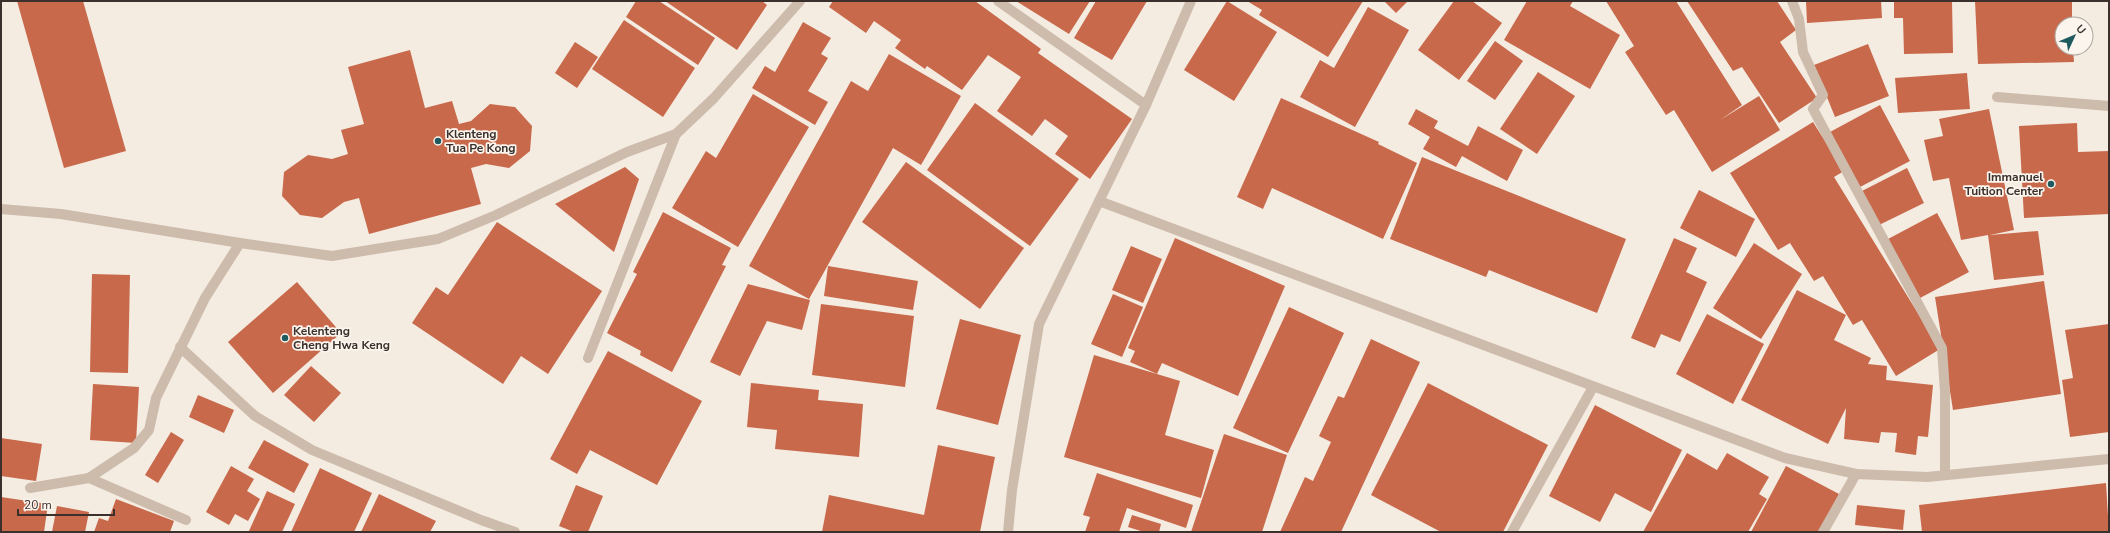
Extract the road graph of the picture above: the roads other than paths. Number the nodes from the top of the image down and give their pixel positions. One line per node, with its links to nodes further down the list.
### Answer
1 (800, 1): 8 (street)
2 (998, 1): 6 (street)
3 (1191, 1): 6 (street)
4 (1792, 1): 17 (street)
5 (1997, 97): 7 (street)
6 (1146, 105): 9 (street)
7 (2109, 106)
8 (676, 134): 11 (street); 13 (street)
9 (1099, 201): 14 (street); 22 (street)
10 (1, 209): 11 (street)
11 (240, 243): 12 (street)
12 (180, 347): 18 (street); 21 (street)
13 (588, 358)
14 (1593, 386): 16 (street); 23 (street)
15 (2109, 459): 17 (street)
16 (1856, 474): 17 (street); 24 (street)
17 (1945, 475)
18 (89, 478): 19 (street); 20 (street)
19 (30, 488)
20 (186, 520)
21 (515, 532)
22 (1008, 532)
23 (1512, 532)
24 (1823, 532)

